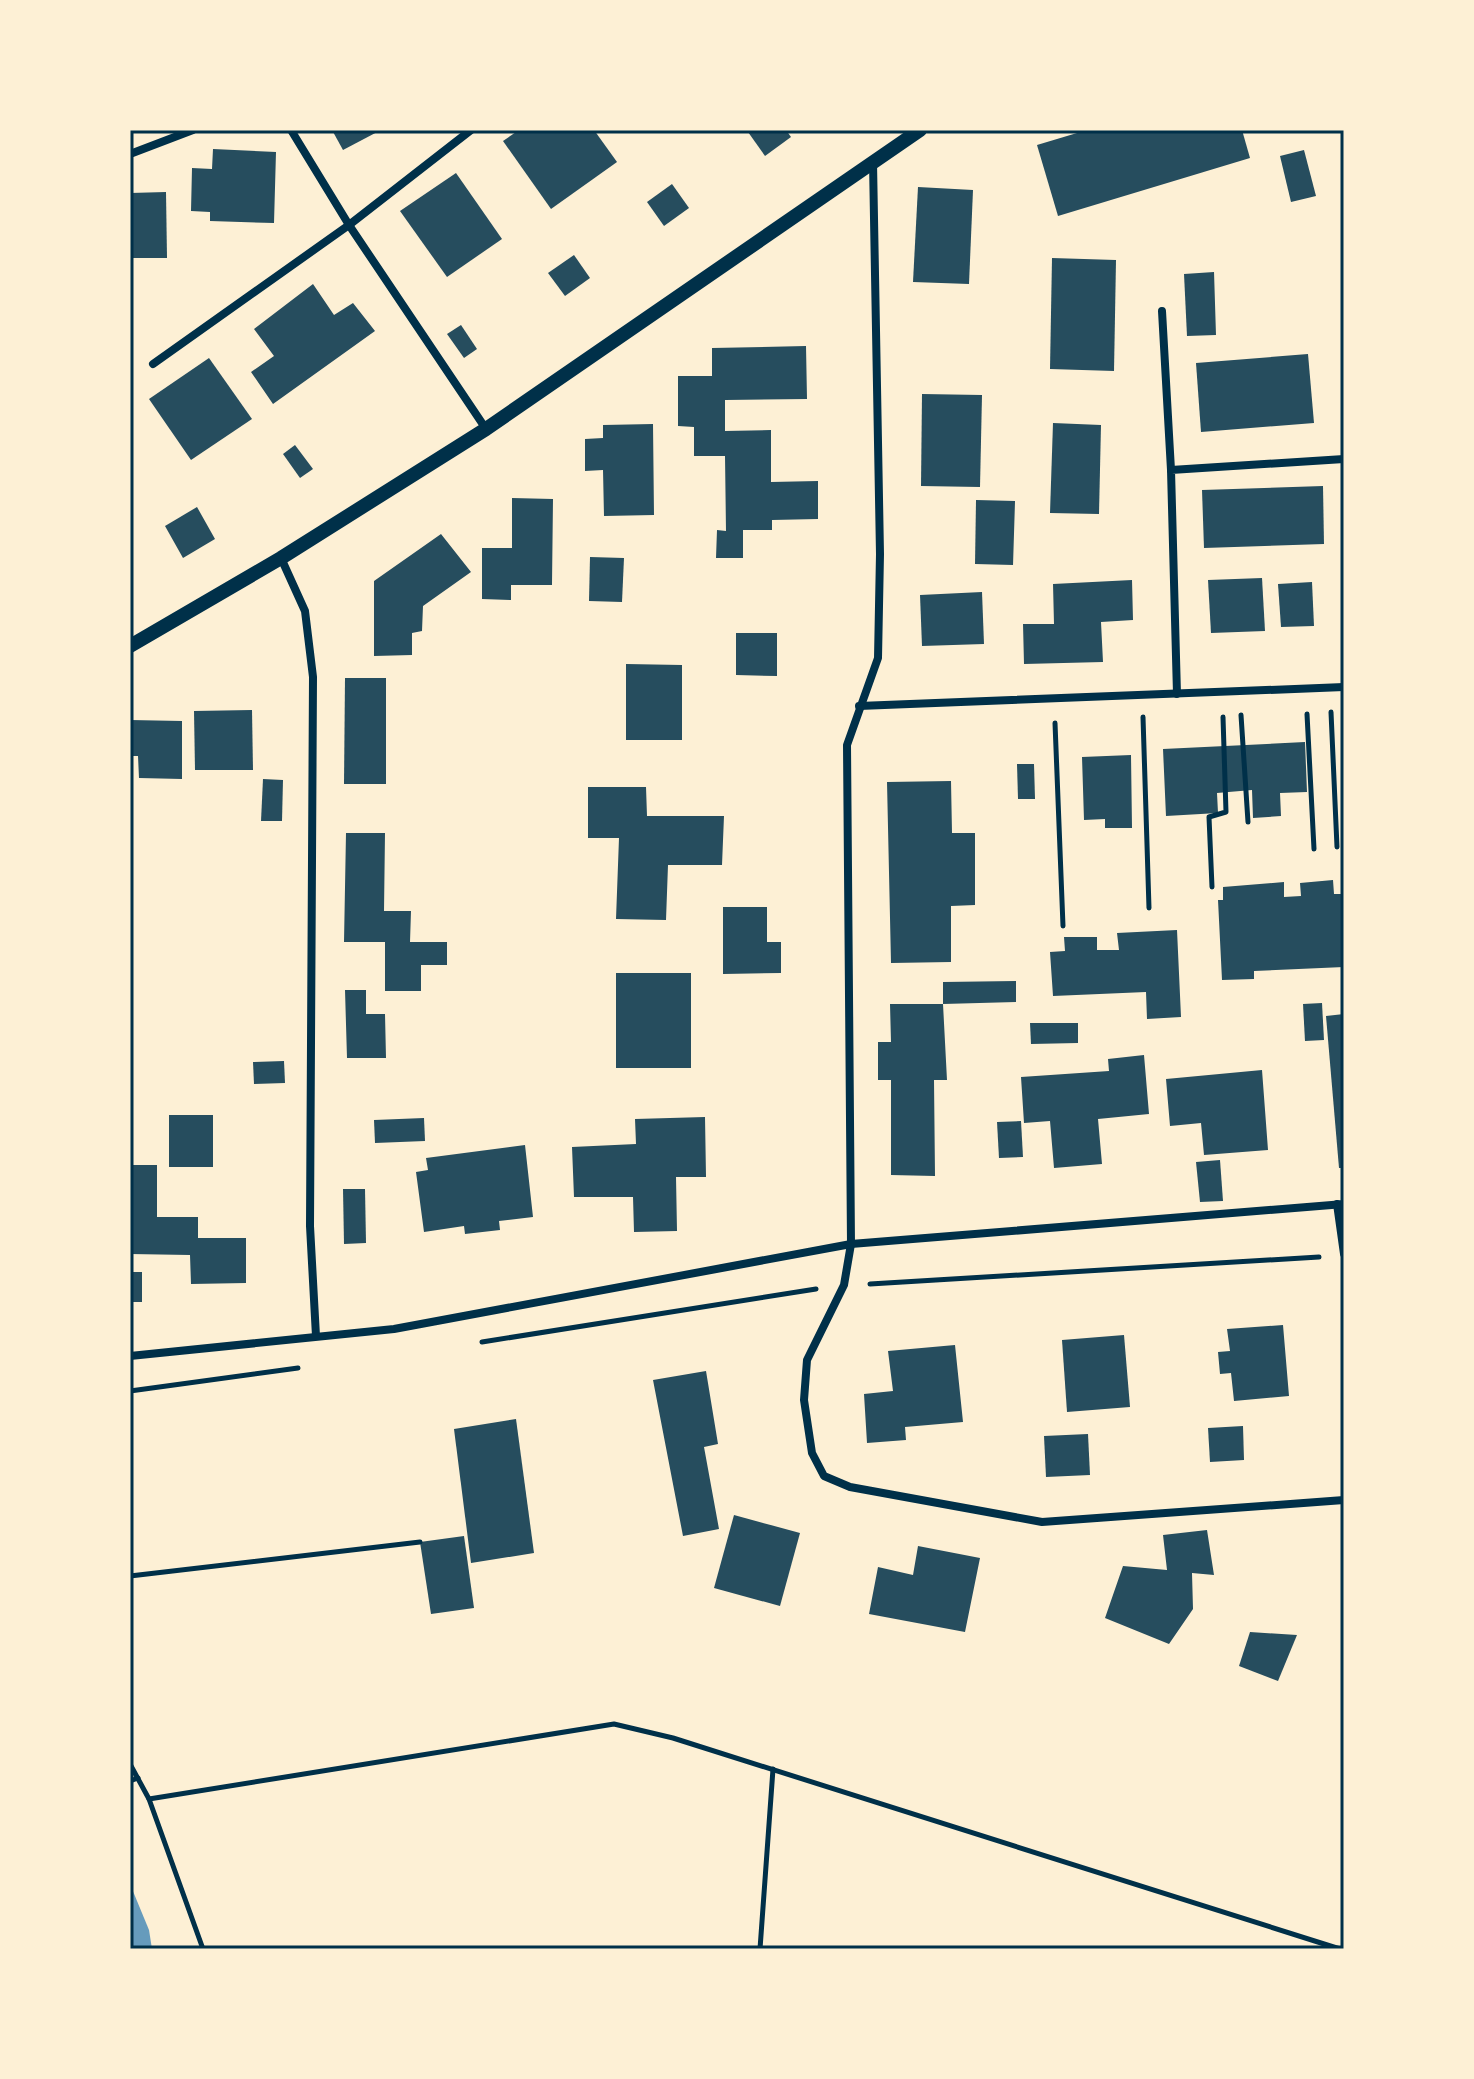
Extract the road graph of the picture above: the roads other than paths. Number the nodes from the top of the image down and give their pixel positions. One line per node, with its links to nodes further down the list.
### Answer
1 (193, 130): 5 (street)
2 (291, 130): 7 (street)
3 (471, 130): 7 (street)
4 (915, 131): 6 (street)
5 (130, 154)
6 (873, 161): 10 (street); 17 (street)
7 (349, 225): 9 (street); 10 (street)
8 (1162, 311): 12 (street)
9 (153, 364)
10 (486, 429): 13 (street)
11 (1344, 459): 12 (street)
12 (1171, 470): 16 (street)
13 (281, 558): 14 (street); 21 (street)
14 (130, 646)
15 (1344, 687): 16 (street)
16 (1177, 694): 17 (street)
17 (859, 706): 19 (street)
18 (1340, 1204): 19 (street); 20 (street)
19 (851, 1244): 21 (street); 23 (street)
20 (1344, 1254)
21 (316, 1336): 22 (street)
22 (130, 1356)
23 (1344, 1500)

